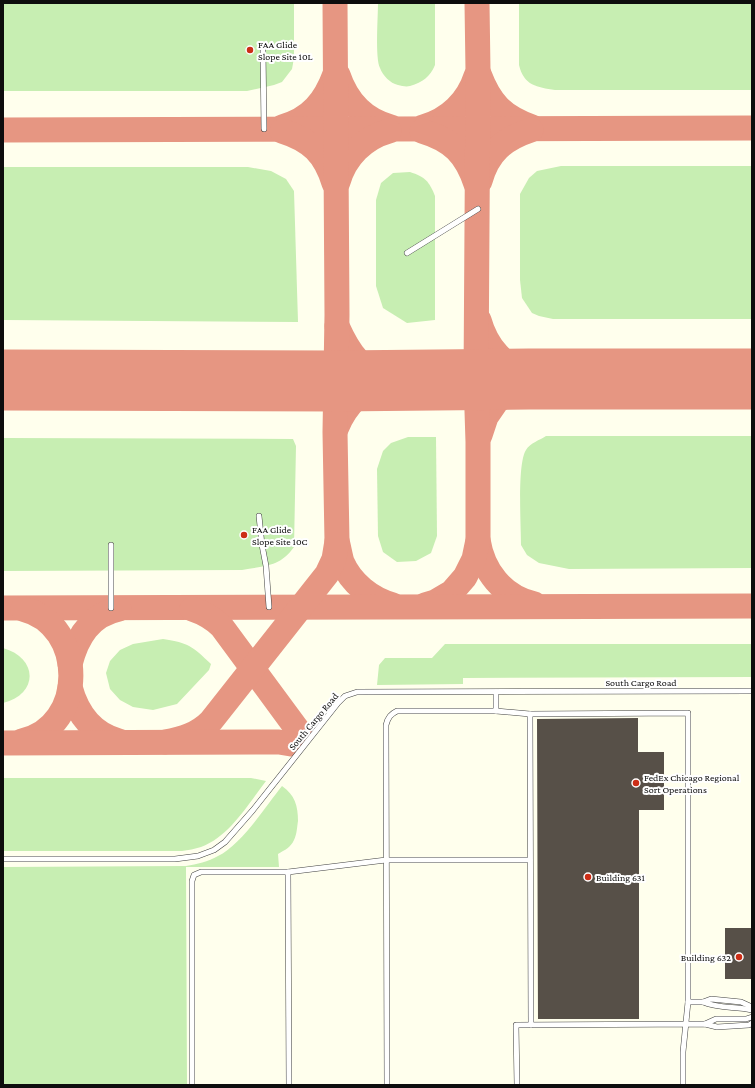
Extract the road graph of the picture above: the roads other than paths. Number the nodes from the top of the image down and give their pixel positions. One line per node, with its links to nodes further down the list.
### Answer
1 (262, 51): 2 (lane)
2 (264, 129)
3 (478, 209): 4 (lane)
4 (407, 253)
5 (259, 516): 7 (lane)
6 (111, 545): 8 (lane)
7 (269, 607)
8 (111, 608)
9 (752, 690): 10 (lane, South Cargo Road)
10 (496, 692): 11 (lane); 13 (lane, South Cargo Road)
11 (496, 711): 12 (lane); 14 (lane)
12 (530, 714): 15 (lane); 17 (lane)
13 (3, 859)
14 (386, 860): 15 (lane); 16 (lane); 26 (lane)
15 (530, 860): 22 (lane)
16 (288, 872): 24 (lane); 25 (lane)
17 (688, 1002): 18 (lane); 23 (lane)
18 (752, 1009)
19 (752, 1017): 21 (lane)
20 (752, 1023): 21 (lane)
21 (705, 1024): 23 (lane)
22 (531, 1025): 23 (lane); 27 (lane)
23 (686, 1025): 28 (lane)
24 (192, 1085)
25 (289, 1085)
26 (387, 1085)
27 (517, 1085)
28 (683, 1085)

